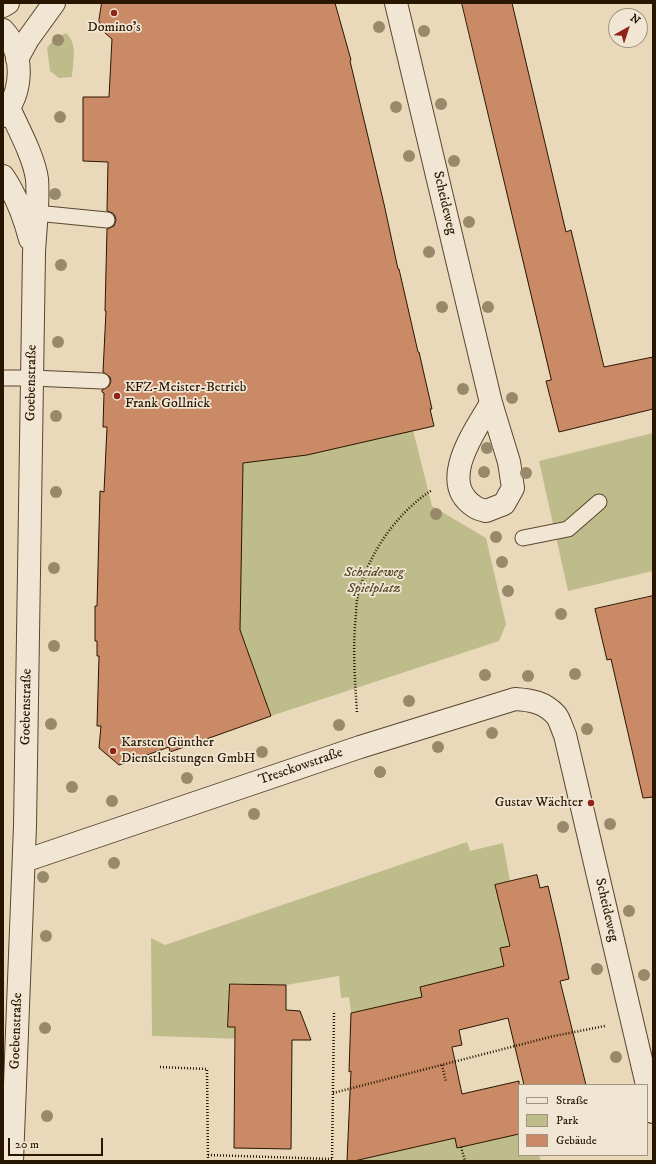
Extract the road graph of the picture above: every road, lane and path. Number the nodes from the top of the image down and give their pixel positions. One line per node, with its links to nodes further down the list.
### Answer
1 (8, 3): 4 (street)
2 (54, 3): 6 (street)
3 (396, 3): 15 (street, Scheideweg)
4 (3, 6)
5 (3, 30): 6 (street)
6 (17, 59): 7 (street)
7 (6, 112): 9 (street, Goebenstraße)
8 (3, 176): 11 (street, Goebenstraße)
9 (36, 213): 10 (lane); 11 (street, Goebenstraße)
10 (107, 220)
11 (34, 253): 13 (street, Goebenstraße)
12 (3, 378): 13 (lane)
13 (32, 378): 14 (lane); 21 (street, Goebenstraße)
14 (102, 381)
15 (491, 403)
16 (437, 486): 19 (path)
17 (599, 502): 18 (lane)
18 (523, 538)
19 (357, 712)
20 (565, 735): 21 (street, Tresckowstraße); 27 (street, Scheideweg)
21 (24, 861): 34 (street, Goebenstraße)
22 (334, 1014): 29 (path)
23 (606, 1026): 24 (path)
24 (442, 1065): 26 (path); 29 (path)
25 (160, 1067): 32 (path)
26 (446, 1082)
27 (647, 1084)
28 (648, 1090): 30 (street, Scheideweg)
29 (333, 1093): 33 (path)
30 (653, 1112)
31 (461, 1147): 36 (path)
32 (208, 1155): 33 (path); 35 (path)
33 (332, 1160)
34 (12, 1161)
35 (208, 1161)
36 (465, 1161)

